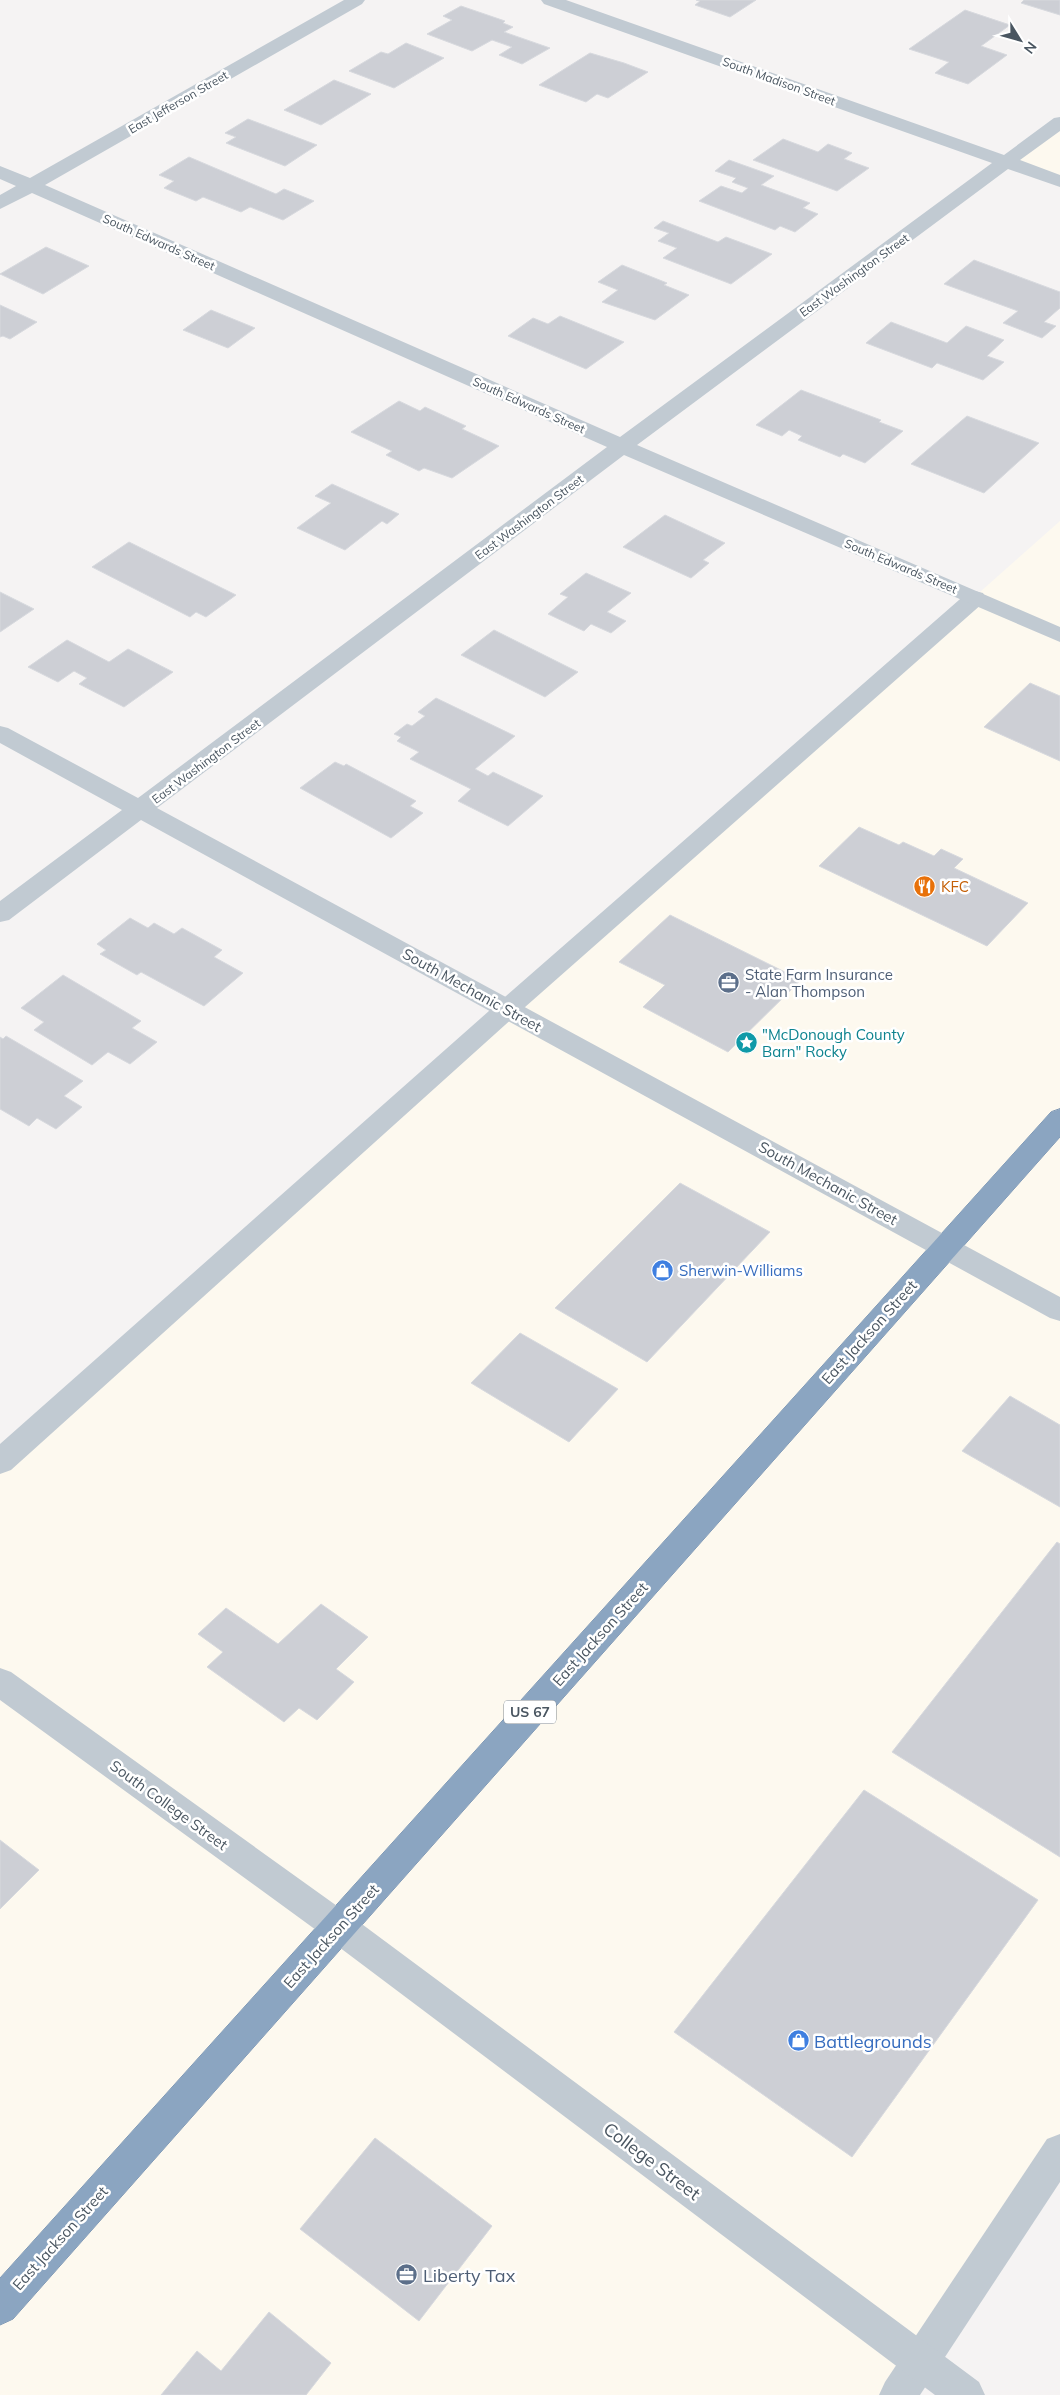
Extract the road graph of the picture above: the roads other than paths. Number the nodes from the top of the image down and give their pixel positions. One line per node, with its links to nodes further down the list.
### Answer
1 (356, 0): 7 (street, East Jefferson Street)
2 (550, 0): 4 (street, South Madison Street)
3 (1060, 122): 4 (street, East Washington Street)
4 (1007, 162): 6 (street, South Madison Street); 9 (street, East Washington Street)
5 (0, 172): 7 (street, South Edwards Street)
6 (1060, 181)
7 (31, 186): 8 (street, East Jefferson Street); 9 (street, South Edwards Street)
8 (0, 204)
9 (622, 446): 10 (street, South Edwards Street); 13 (street, East Washington Street)
10 (976, 598): 11 (street, South Edwards Street); 15 (street)
11 (1060, 635)
12 (0, 733): 13 (street, South Mechanic Street)
13 (141, 810): 14 (street, East Washington Street); 15 (street, South Mechanic Street)
14 (0, 914)
15 (508, 1009): 17 (street, South Mechanic Street); 19 (street)
16 (1060, 1119): 17 (highway, East Jackson Street / US 67)
17 (945, 1247): 18 (street, South Mechanic Street); 21 (highway, East Jackson Street / US 67)
18 (1060, 1310)
19 (0, 1462)
20 (0, 1682): 21 (street, South College Street)
21 (339, 1927): 23 (highway, East Jackson Street / US 67); 24 (street, College Street)
22 (1060, 2151): 24 (street)
23 (0, 2306)
24 (921, 2361): 25 (street); 26 (street, College Street)
25 (898, 2395)
26 (966, 2395)

